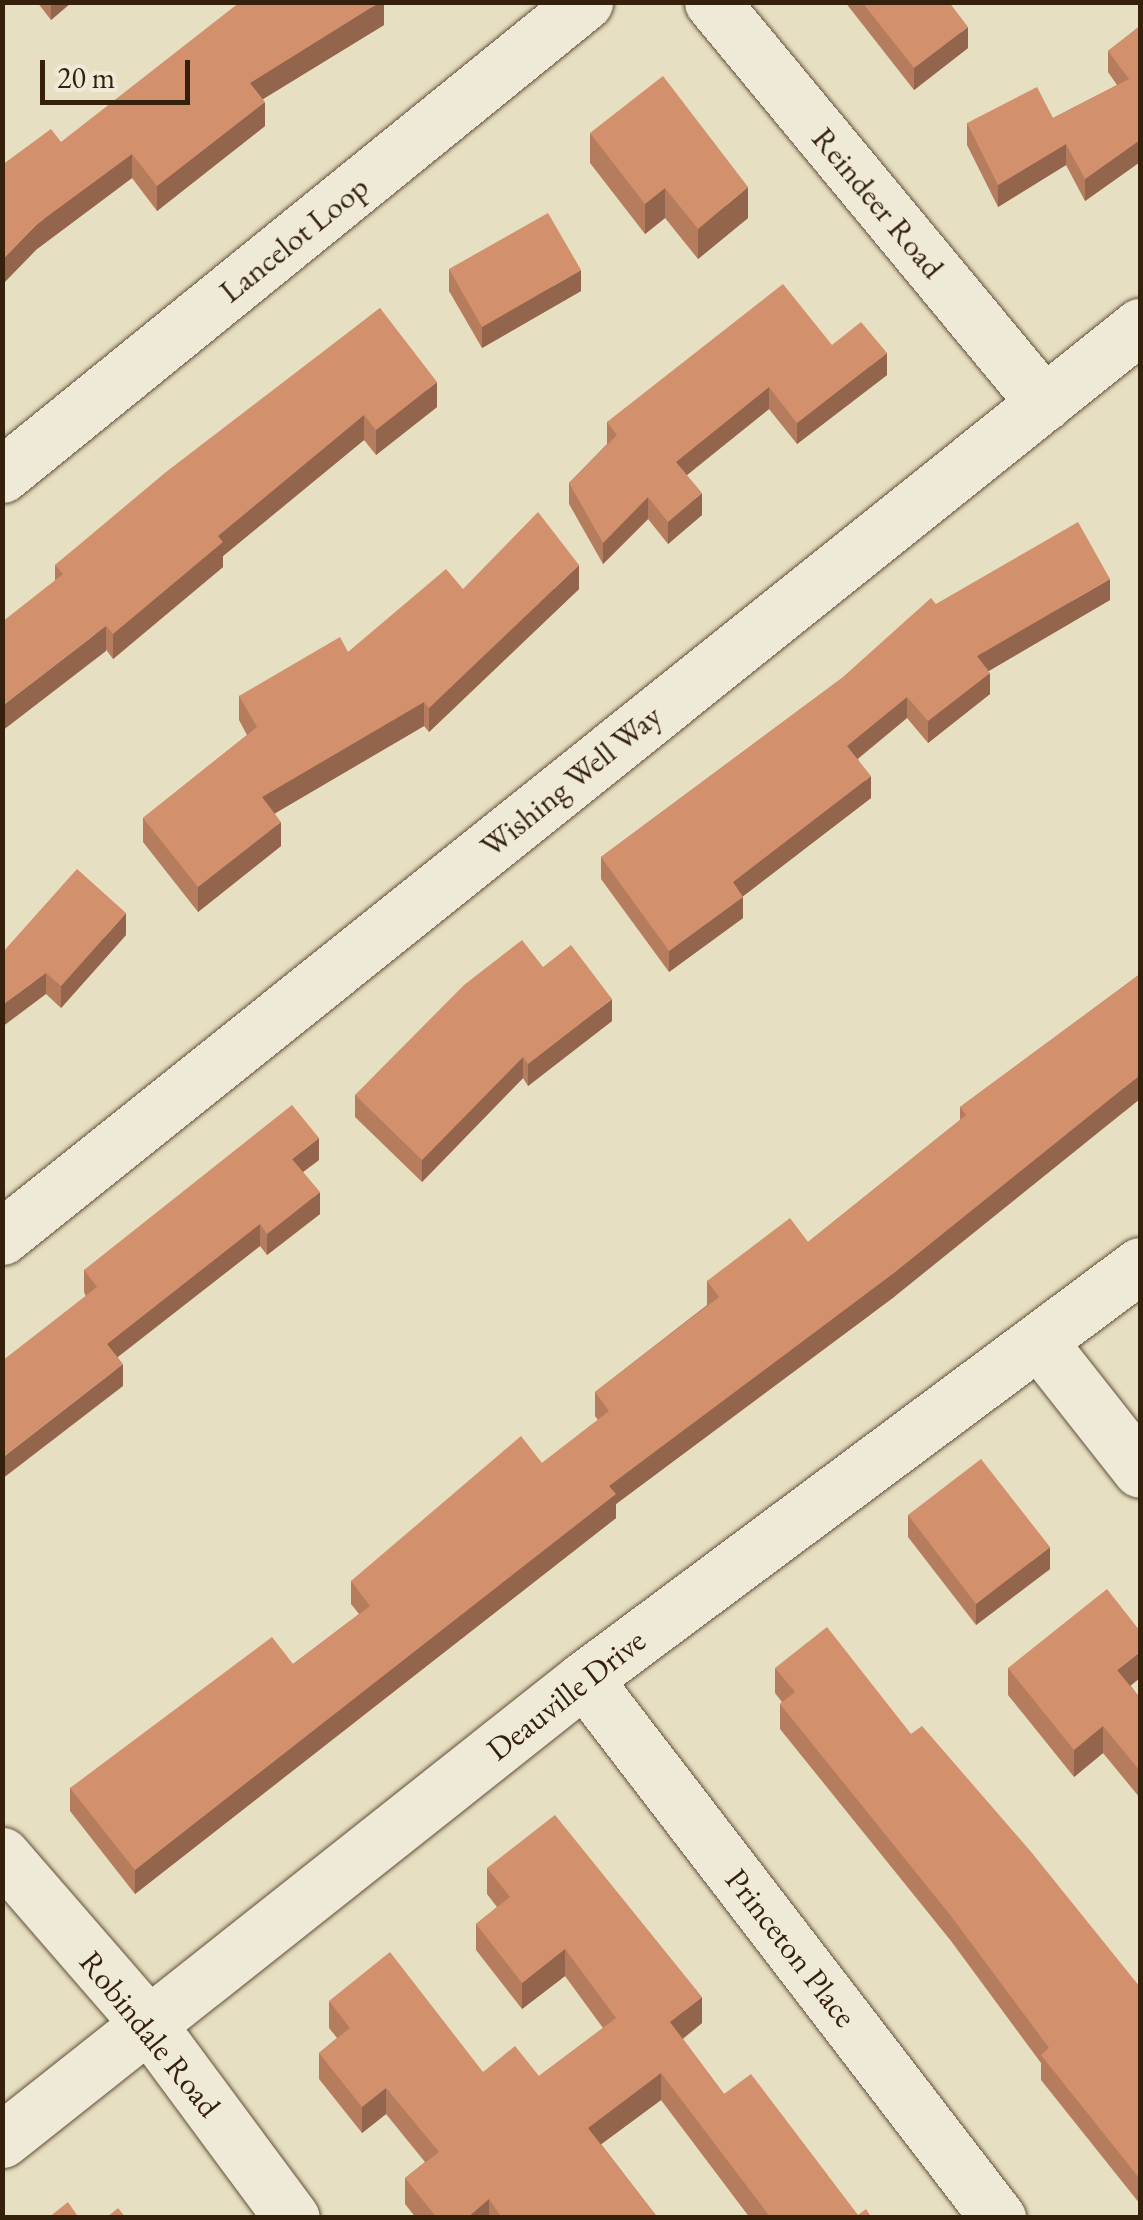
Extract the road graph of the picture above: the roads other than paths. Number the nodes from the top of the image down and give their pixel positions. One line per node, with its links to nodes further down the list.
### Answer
1 (585, 2): 5 (street, Lancelot Loop)
2 (712, 2): 4 (street, Reindeer Road)
3 (1140, 326): 4 (street, Wishing Well Way)
4 (1044, 403): 6 (street, Wishing Well Way)
5 (2, 475)
6 (2, 1236)
7 (1140, 1265): 8 (street, Deauville Drive)
8 (1041, 1344): 9 (street); 10 (street, Deauville Drive)
9 (1140, 1470)
10 (584, 1679): 12 (street, Deauville Drive); 15 (street, Princeton Place)
11 (2, 1855): 12 (street, Robindale Road)
12 (149, 2026): 13 (street, Deauville Drive); 14 (street, Robindale Road)
13 (2, 2140)
14 (292, 2218)
15 (998, 2218)

